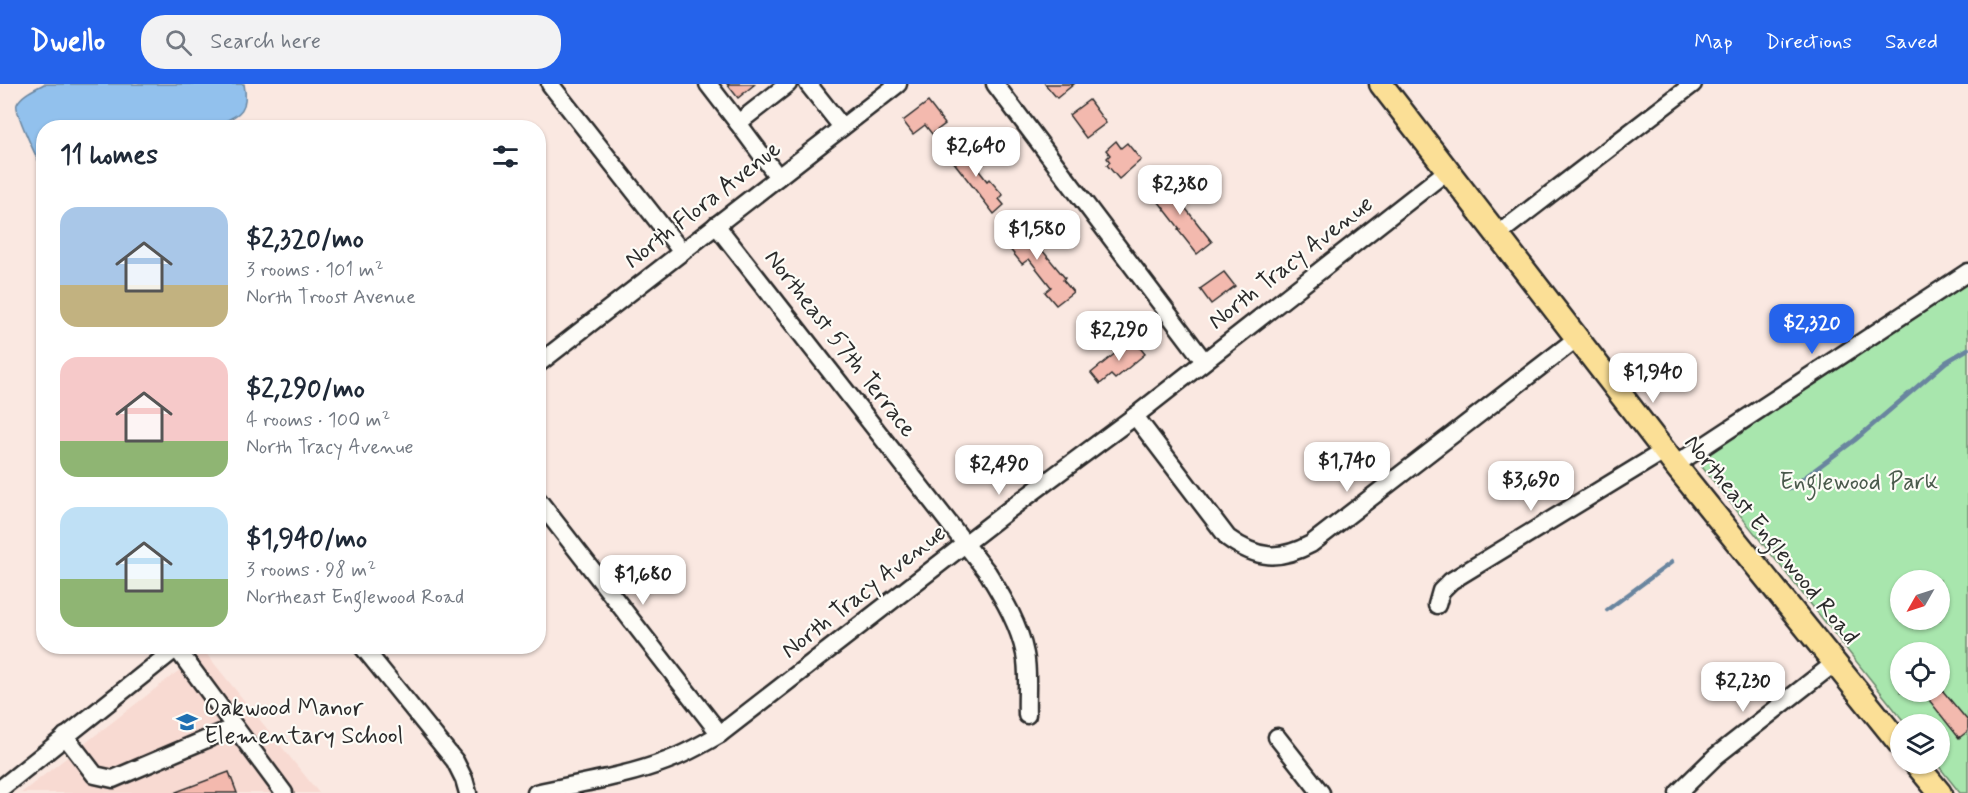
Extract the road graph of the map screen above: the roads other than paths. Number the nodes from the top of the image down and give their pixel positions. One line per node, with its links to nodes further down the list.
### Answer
1 (550, 84): 15 (street)
2 (708, 84): 9 (street)
3 (788, 84): 9 (street)
4 (808, 84): 10 (street)
5 (898, 84): 10 (street, North Flora Avenue)
6 (995, 84): 19 (street)
7 (1381, 84): 11 (main road, Northeast Englewood Road)
8 (1693, 84): 14 (street)
9 (738, 123): 12 (street)
10 (842, 127): 12 (street, North Flora Avenue)
11 (1447, 171): 14 (main road, Northeast Englewood Road); 19 (street, North Tracy Avenue)
12 (778, 177): 13 (street, North Flora Avenue)
13 (716, 225): 15 (street, North Flora Avenue); 23 (street, Northeast 57th Terrace)
14 (1497, 235): 17 (main road, Northeast Englewood Road)
15 (682, 252): 18 (street, North Flora Avenue)
16 (1968, 272): 21 (street)
17 (1576, 339): 20 (street); 21 (main road, Northeast Englewood Road)
18 (546, 358)
19 (1204, 361): 20 (street, North Tracy Avenue)
20 (1135, 416): 23 (street, North Tracy Avenue)
21 (1670, 458): 24 (street); 28 (main road, Northeast Englewood Road)
22 (546, 510): 32 (street)
23 (966, 543): 29 (street, Northeast 57th Terrace); 32 (street, North Tracy Avenue)
24 (1437, 604)
25 (170, 654): 33 (street)
26 (182, 654): 30 (street)
27 (368, 654): 38 (street)
28 (1836, 662): 31 (main road, Northeast Englewood Road); 41 (street)
29 (1027, 715)
30 (235, 727): 33 (street); 37 (street)
31 (1890, 731)
32 (720, 734): 39 (street, North Tracy Avenue)
33 (65, 736): 36 (street)
34 (1277, 737): 40 (street)
35 (1924, 774): 42 (main road)
36 (0, 789)
37 (284, 793)
38 (468, 793)
39 (536, 793)
40 (1321, 793)
41 (1678, 793)
42 (1940, 793)

